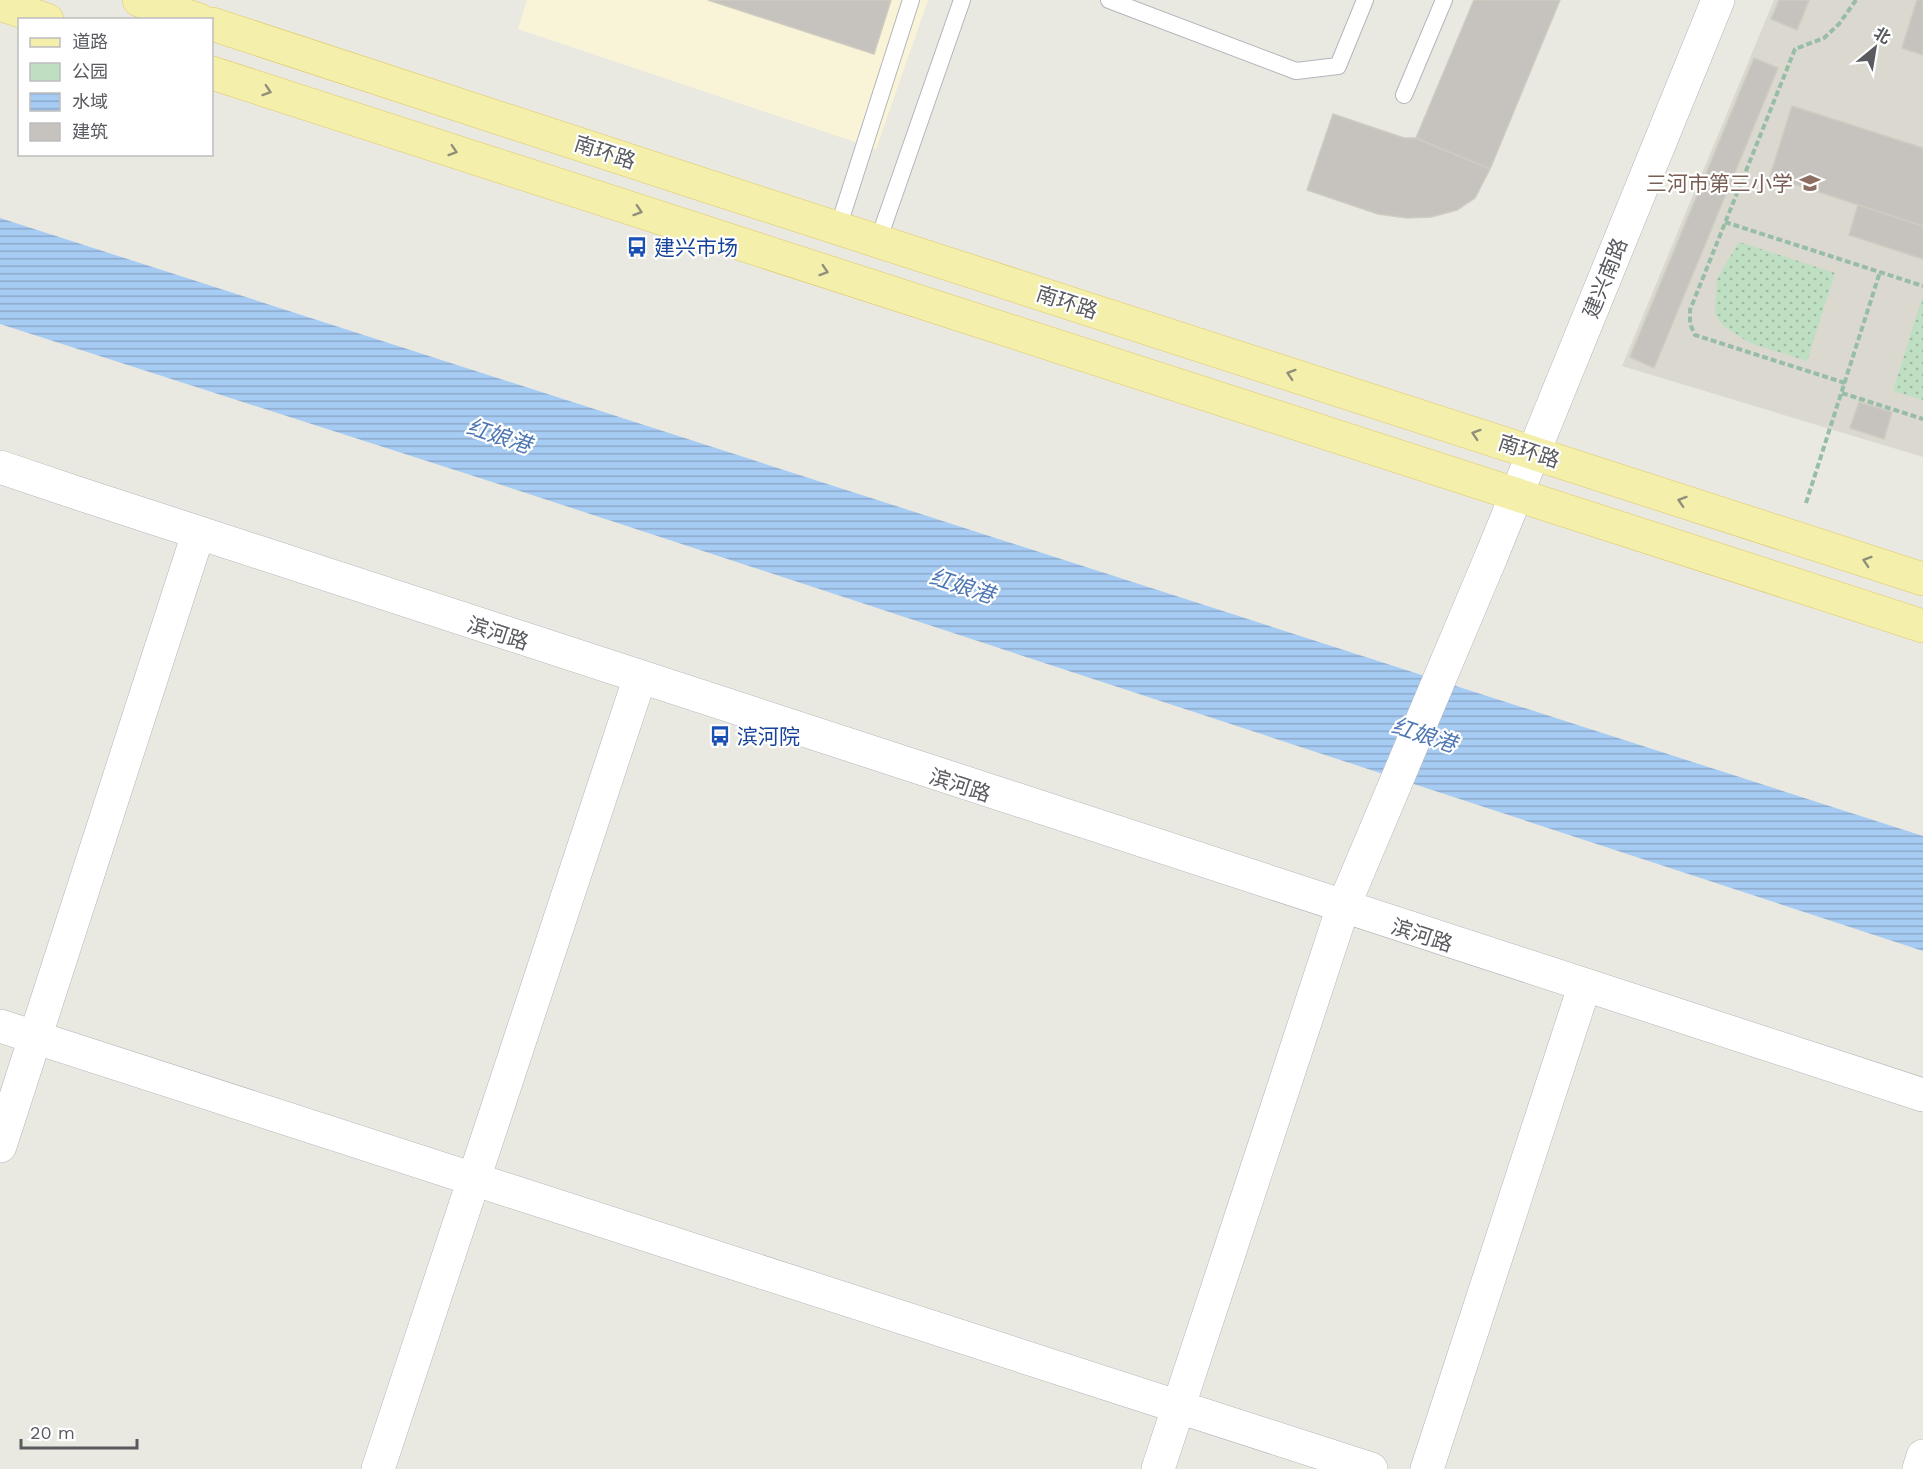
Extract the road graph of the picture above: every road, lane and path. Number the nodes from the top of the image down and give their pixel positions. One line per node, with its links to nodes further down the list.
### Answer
1 (139, 0): 11 (main road)
2 (911, 0): 16 (lane)
3 (962, 0): 17 (lane)
4 (1109, 0): 5 (lane)
5 (1365, 0)
6 (1444, 0): 14 (lane)
7 (1718, 0): 23 (street, 建兴南路)
8 (1856, 0): 15 (path)
9 (0, 4): 10 (main road)
10 (41, 18)
11 (193, 18)
12 (213, 24): 16 (main road, 南环路)
13 (213, 73): 25 (main road, one-way to 25)
14 (1404, 94)
15 (1725, 222): 18 (path); 20 (path)
16 (838, 228): 17 (main road, 南环路)
17 (878, 241): 23 (main road, 南环路, one-way to 17)
18 (1880, 272): 19 (path); 20 (path)
19 (1923, 286)
20 (1845, 383): 21 (path)
21 (1842, 393): 22 (path); 27 (path)
22 (1923, 419)
23 (1534, 453): 25 (street, 建兴南路); 27 (main road, 南环路, one-way to 23)
24 (0, 467): 26 (street, 滨河路)
25 (1516, 495): 29 (main road); 31 (street, 建兴南路)
26 (198, 534): 30 (street, 滨河路); 34 (street)
27 (1795, 537): 28 (main road, 南环路, one-way to 27)
28 (1923, 579)
29 (1923, 626)
30 (639, 680): 31 (street, 滨河路); 37 (street)
31 (1342, 910): 32 (street, 滨河路); 38 (street, 建兴南路)
32 (1584, 987): 35 (street, 滨河路); 43 (street)
33 (0, 1026): 34 (street)
34 (35, 1037): 36 (street); 37 (street)
35 (1923, 1095)
36 (0, 1146)
37 (475, 1179): 38 (street); 40 (street)
38 (1178, 1407): 41 (street, 建兴南路); 42 (street)
39 (1923, 1456): 44 (street)
40 (378, 1469)
41 (1158, 1469)
42 (1371, 1469)
43 (1427, 1469)
44 (1919, 1469)

